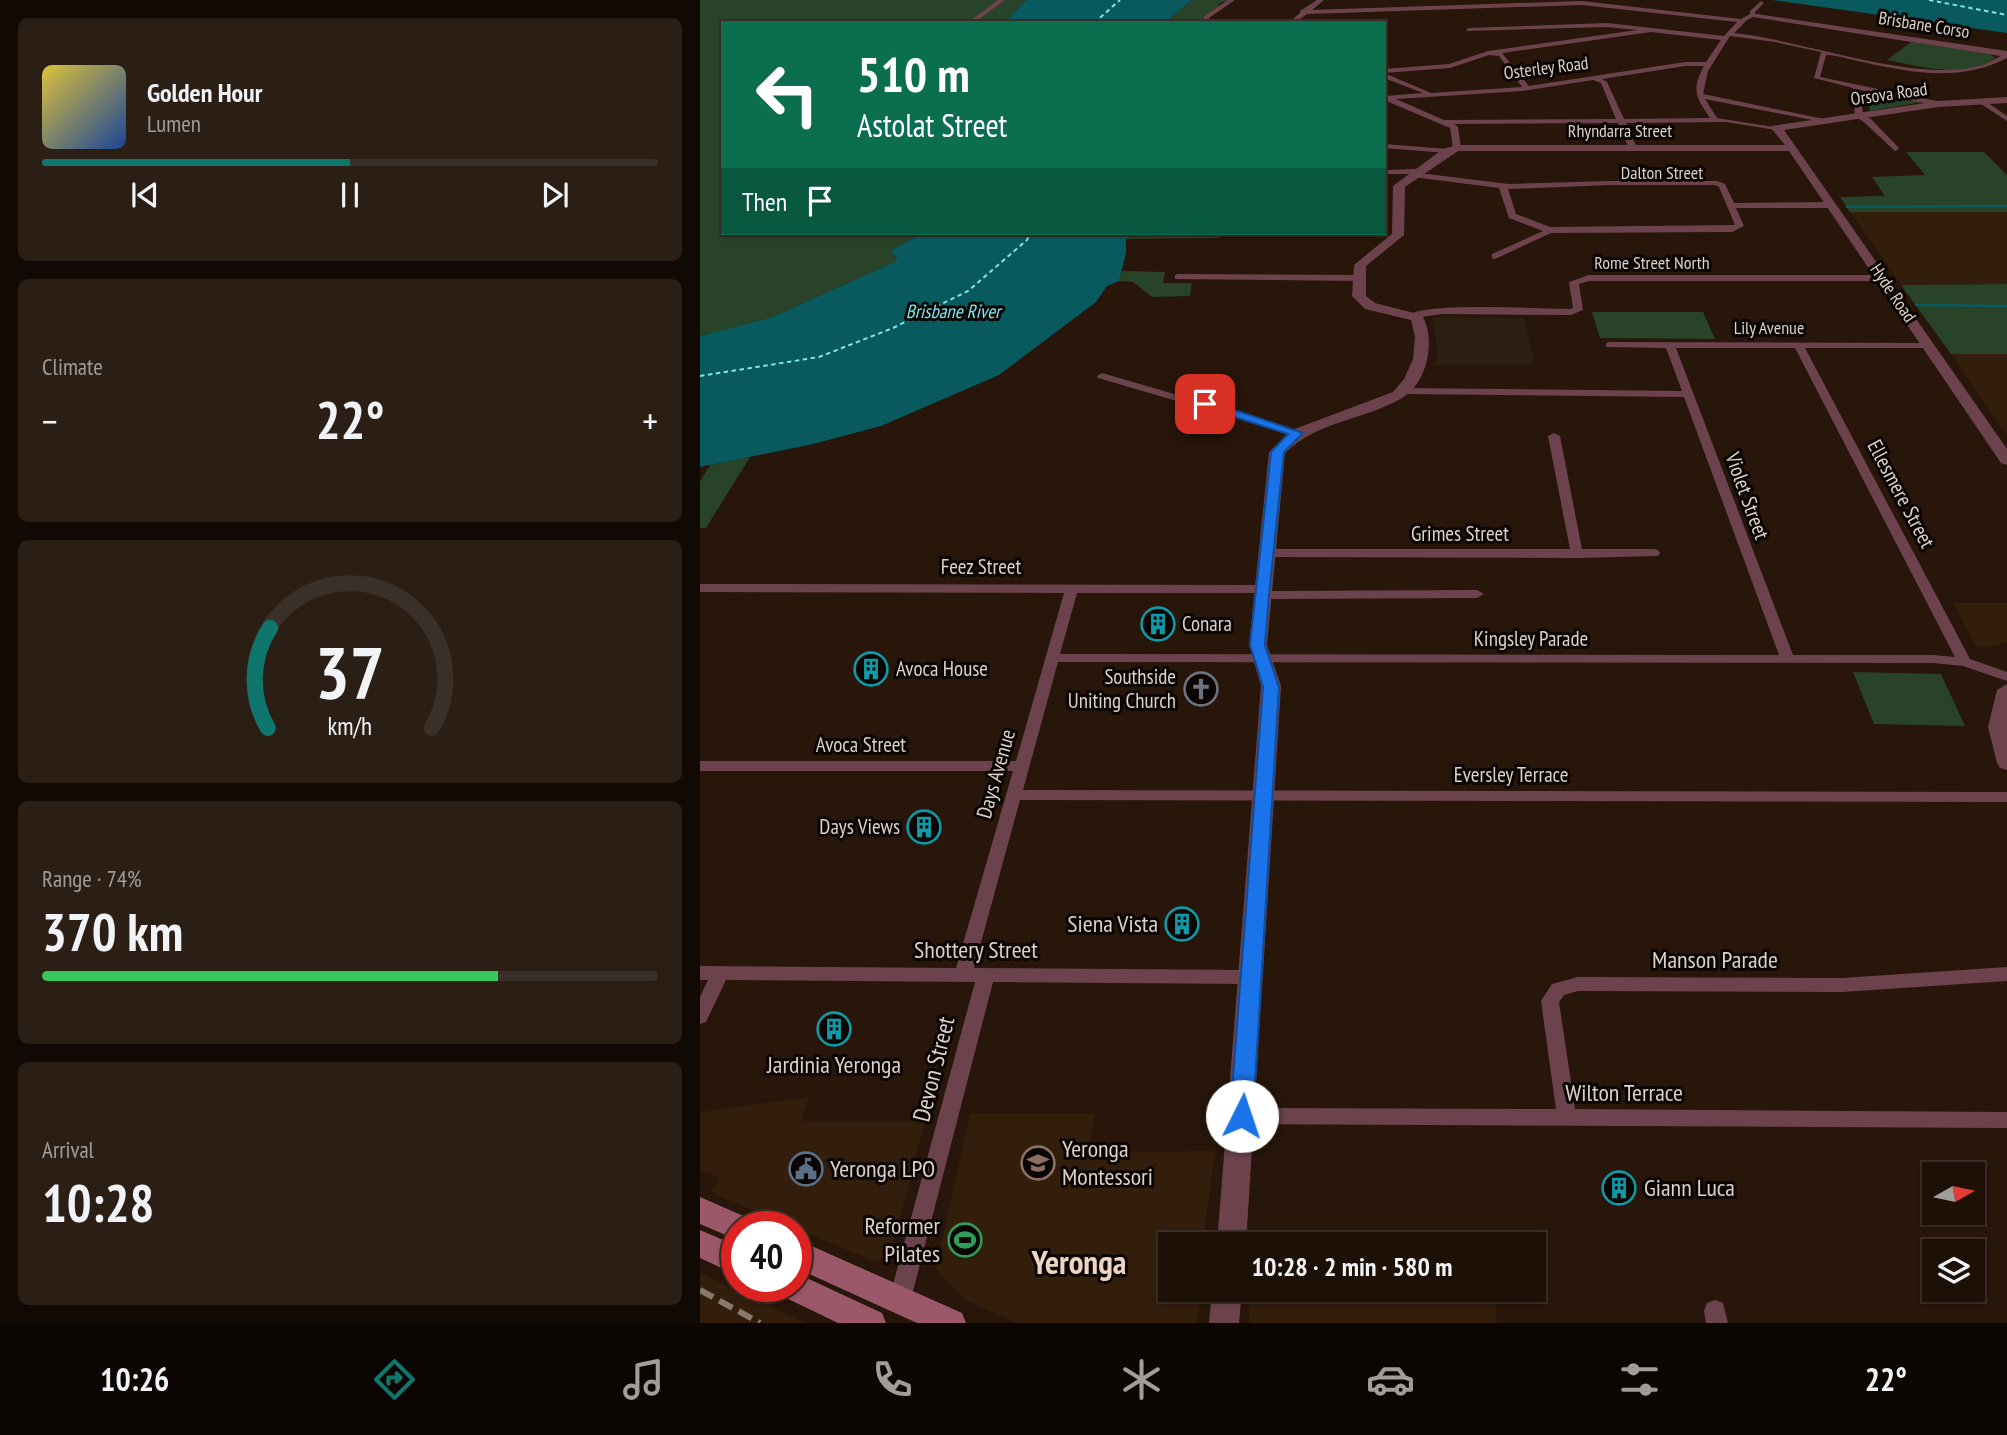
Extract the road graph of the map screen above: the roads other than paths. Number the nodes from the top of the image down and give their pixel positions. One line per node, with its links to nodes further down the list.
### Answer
1 (1002, 0): 13 (street)
2 (1233, 0): 14 (street)
3 (1321, 0): 10 (street)
4 (1420, 0): 9 (street)
5 (1563, 0): 7 (street)
6 (1556, 2): 7 (street); 9 (street)
7 (1582, 3): 12 (street)
8 (1761, 4): 11 (street)
9 (1425, 9): 10 (street)
10 (1303, 12): 15 (street)
11 (1753, 15): 12 (street); 23 (street, Brisbane Corso)
12 (1741, 20): 20 (street)
13 (973, 21)
14 (1205, 21)
15 (1293, 21)
16 (1617, 26): 17 (street); 18 (street); 19 (street)
17 (1468, 30)
18 (1651, 30): 19 (street); 20 (street)
19 (1622, 34): 21 (street)
20 (1726, 36): 22 (street); 24 (street)
21 (1495, 52): 25 (street); 28 (street)
22 (1827, 52): 23 (street); 29 (street)
23 (2007, 54)
24 (1711, 64): 27 (street, Osterley Road); 31 (street)
25 (1386, 73)
26 (1386, 74): 30 (street)
27 (1593, 78): 28 (street, Osterley Road); 38 (street)
28 (1527, 88): 30 (street, Osterley Road)
29 (1856, 88): 36 (street); 37 (street)
30 (1429, 95): 32 (street, Osterley Road)
31 (1700, 96): 39 (street); 41 (street)
32 (1386, 98)
33 (1386, 98): 42 (street)
34 (2007, 100): 35 (street, Orsova Road)
35 (1984, 102): 36 (street, Orsova Road); 40 (street)
36 (1938, 104): 37 (street, Orsova Road)
37 (1859, 116): 41 (street, Orsova Road); 47 (street)
38 (1620, 120): 39 (street); 42 (street); 45 (street)
39 (1716, 120): 43 (street)
40 (2007, 120)
41 (1824, 121): 43 (street, Orsova Road)
42 (1444, 122): 48 (street)
43 (1776, 128): 46 (street, Hyde Road)
44 (1386, 146): 48 (street)
45 (1633, 148): 46 (street, Rhyndarra Street); 48 (street, Rhyndarra Street)
46 (1793, 148): 52 (street, Hyde Road)
47 (1895, 149)
48 (1452, 150): 50 (street)
49 (1386, 172): 50 (street, Dalton Street)
50 (1415, 173): 51 (street, Dalton Street); 57 (street)
51 (1503, 187): 53 (street, Dalton Street); 54 (street)
52 (1832, 205): 53 (street); 58 (street, Hyde Road)
53 (1730, 206): 54 (street)
54 (1549, 230): 55 (street)
55 (1495, 256)
56 (1178, 277): 57 (street)
57 (1359, 278): 59 (street)
58 (1883, 278): 59 (street, Rome Street North); 62 (street, Hyde Road)
59 (1414, 315): 65 (street)
60 (1610, 345): 61 (street, Lily Avenue)
61 (1670, 345): 63 (street, Lily Avenue); 66 (street, Violet Street)
62 (1928, 345): 63 (street, Lily Avenue); 69 (street, Hyde Road)
63 (1799, 346): 80 (street, Ellesmere Street)
64 (1101, 376): 67 (street)
65 (1402, 391): 66 (street); 67 (street)
66 (1689, 394): 79 (street, Violet Street)
67 (1297, 433): 70 (street)
68 (1554, 436): 72 (street)
69 (2007, 460)
70 (1265, 553): 72 (street, Grimes Street); 75 (street)
71 (1654, 553): 72 (street, Grimes Street)
72 (1577, 554)
73 (700, 588): 74 (street, Feez Street)
74 (1072, 588): 75 (street, Feez Street); 77 (street, Days Avenue)
75 (1261, 592): 76 (street, Feez Street); 78 (street)
76 (1477, 594)
77 (1052, 658): 78 (street, Kingsley Parade); 85 (street, Days Avenue)
78 (1262, 659): 79 (street, Kingsley Parade); 87 (street)
79 (1788, 660): 80 (street, Kingsley Parade)
80 (1965, 662): 81 (street, Kingsley Parade)
81 (2007, 677)
82 (2007, 690): 83 (street)
83 (2007, 763)
84 (700, 766): 85 (street, Avoca Street)
85 (1022, 766): 86 (street, Days Avenue)
86 (1014, 795): 87 (street, Eversley Terrace); 91 (street, Days Avenue)
87 (1262, 795): 88 (street, Eversley Terrace); 94 (street)
88 (2007, 797)
89 (700, 973): 90 (street, Shottery Street)
90 (720, 973): 91 (street, Shottery Street); 95 (street)
91 (963, 974): 92 (street, Shottery Street)
92 (986, 974): 94 (street, Shottery Street); 106 (street, Devon Street)
93 (2007, 974): 97 (street, Manson Parade)
94 (1251, 977): 96 (street)
95 (700, 1017)
96 (1242, 1116): 97 (street, Wilton Terrace); 101 (street)
97 (1567, 1119): 98 (street, Wilton Terrace)
98 (2007, 1120)
99 (700, 1210): 100 (main road)
100 (721, 1219)
101 (1232, 1232)
102 (700, 1244): 103 (main road)
103 (721, 1254)
104 (812, 1260): 106 (main road)
105 (812, 1295): 108 (main road)
106 (900, 1299): 109 (main road)
107 (1226, 1302): 110 (street)
108 (871, 1323)
109 (951, 1323)
110 (1224, 1323)

